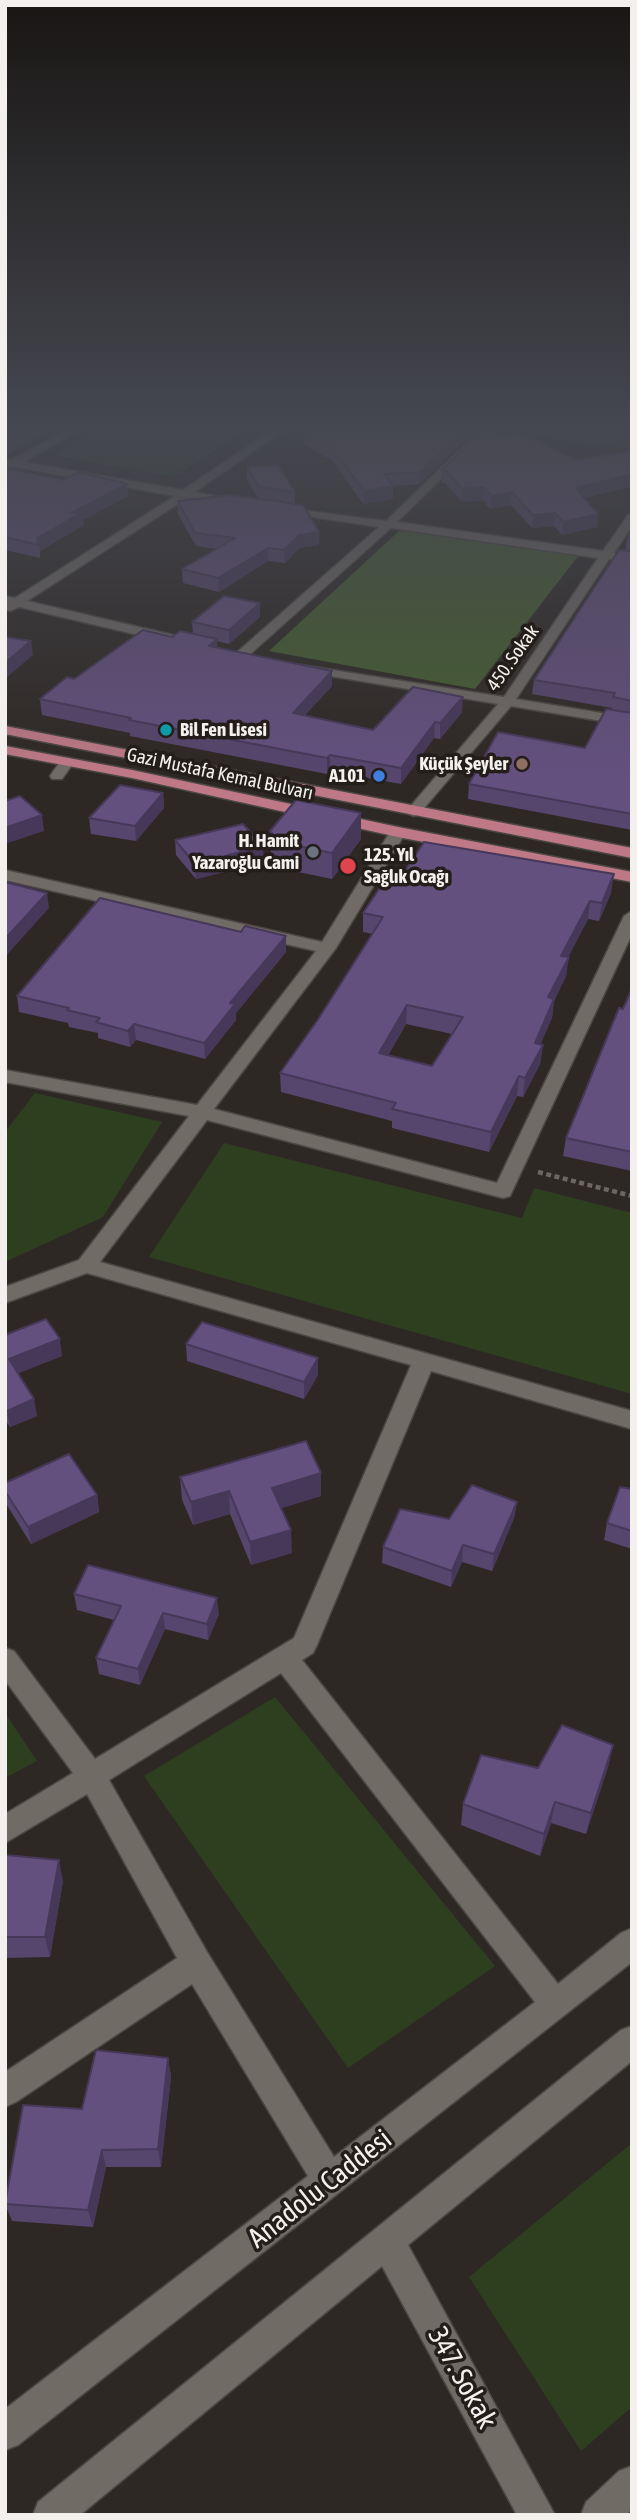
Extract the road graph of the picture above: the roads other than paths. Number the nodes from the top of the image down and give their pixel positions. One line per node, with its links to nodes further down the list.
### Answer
1 (111, 541): 7 (street)
2 (370, 541): 9 (street)
3 (498, 541): 5 (street)
4 (616, 541): 5 (street, 450. Sokak)
5 (606, 556): 6 (street); 11 (street, 450. Sokak)
6 (632, 559)
7 (9, 604): 8 (street)
8 (189, 642)
9 (242, 654)
10 (293, 665): 11 (street)
11 (508, 701): 12 (street); 17 (street, 450. Sokak)
12 (632, 722)
13 (5, 730): 17 (main road, Gazi Mustafa Kemal Bulvarı)
14 (5, 750): 15 (main road, Gazi Mustafa Kemal Bulvarı)
15 (67, 762): 16 (street); 18 (main road, Gazi Mustafa Kemal Bulvarı)
16 (57, 776)
17 (414, 811): 19 (main road, Gazi Mustafa Kemal Bulvarı)
18 (398, 832): 21 (main road, Gazi Mustafa Kemal Bulvarı); 23 (street)
19 (632, 853)
20 (5, 874): 23 (street)
21 (632, 877)
22 (632, 916): 25 (street)
23 (327, 948): 25 (street)
24 (9, 1083): 25 (street)
25 (201, 1112): 26 (street)
26 (86, 1265): 27 (street); 28 (street)
27 (5, 1295)
28 (424, 1361): 29 (street); 30 (street)
29 (632, 1420)
30 (285, 1658): 32 (street); 36 (street)
31 (5, 1659): 32 (street)
32 (93, 1778): 33 (street); 35 (street)
33 (5, 1830)
34 (632, 1943): 36 (street, Anadolu Caddesi)
35 (196, 1963): 38 (street); 39 (street)
36 (556, 2005): 39 (street, Anadolu Caddesi)
37 (632, 2041): 40 (street)
38 (5, 2091)
39 (330, 2181): 41 (street, Anadolu Caddesi)
40 (387, 2241): 43 (street); 44 (street, 347. Sokak)
41 (5, 2432)
42 (632, 2484): 45 (street)
43 (51, 2515)
44 (537, 2515)
45 (599, 2515)

